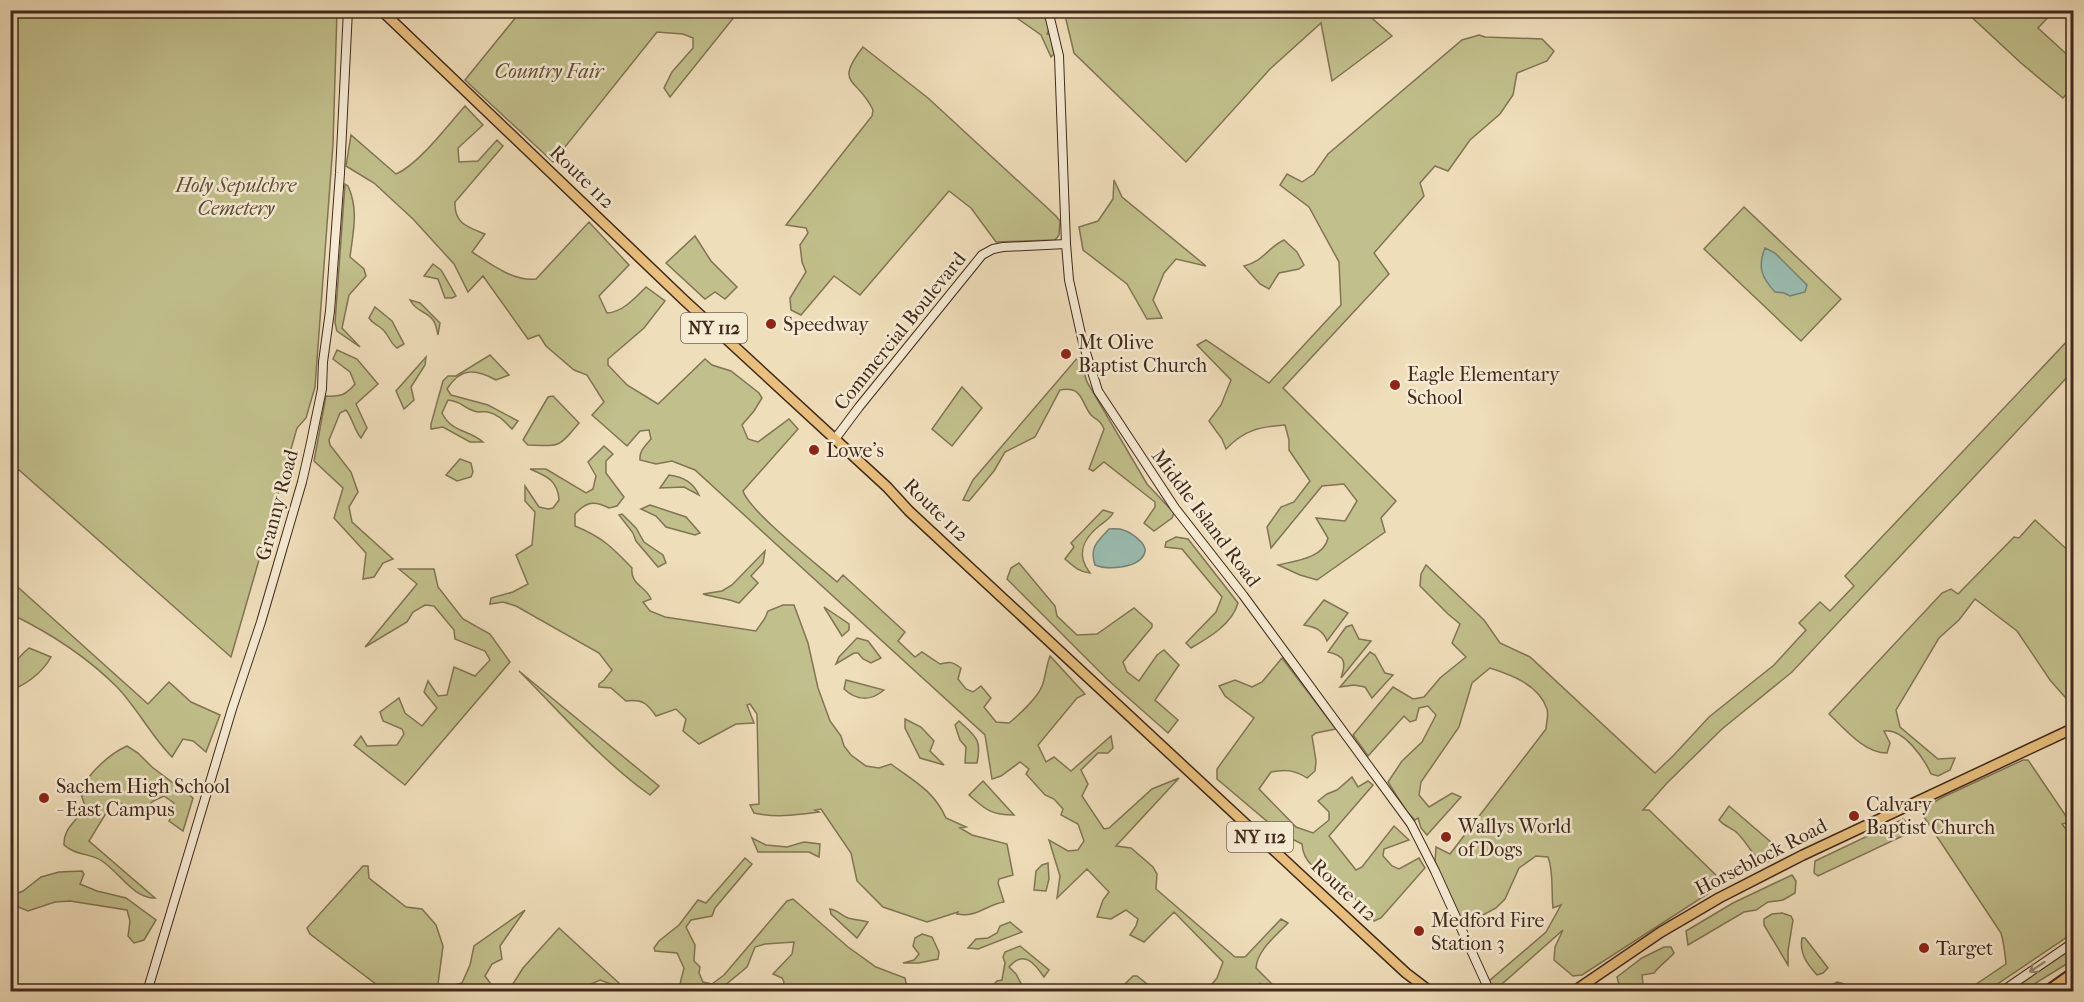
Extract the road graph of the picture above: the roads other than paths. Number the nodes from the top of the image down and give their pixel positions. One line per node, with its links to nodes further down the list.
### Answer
1 (348, 10): 10 (street, Granny Road)
2 (381, 10): 5 (main road, Route 112 / NY 112)
3 (1048, 10): 4 (street, Middle Island Road)
4 (1066, 244): 5 (street, Commercial Boulevard); 12 (street, Middle Island Road)
5 (835, 439): 9 (main road, Route 112 / NY 112)
6 (2073, 728): 13 (main road, Horseblock Road)
7 (2073, 942): 14 (street, one-way to 14)
8 (2073, 973): 15 (highway)
9 (1417, 987): 11 (main road, Route 112 / NY 112)
10 (147, 992)
11 (1431, 992)
12 (1490, 992)
13 (1574, 992)
14 (2001, 992)
15 (2047, 992)

